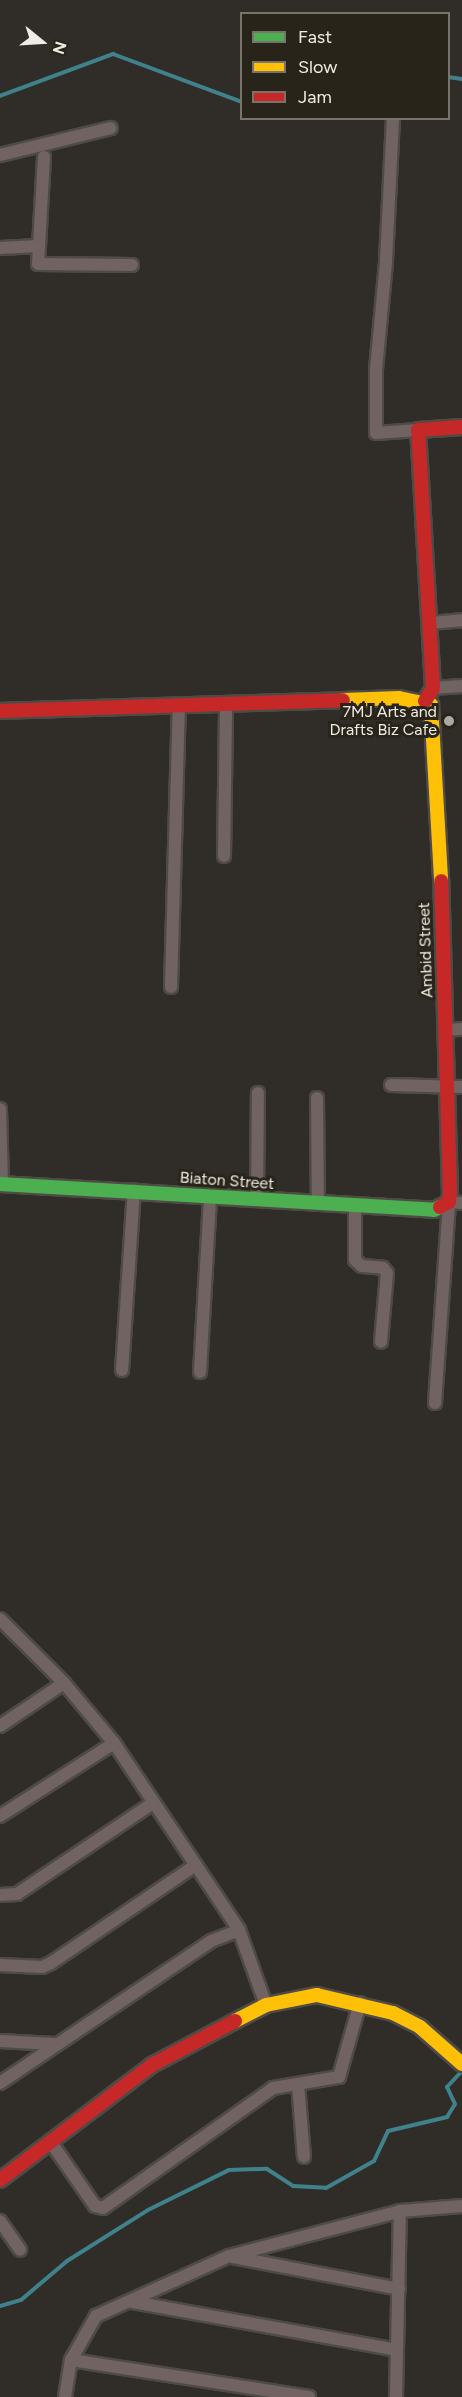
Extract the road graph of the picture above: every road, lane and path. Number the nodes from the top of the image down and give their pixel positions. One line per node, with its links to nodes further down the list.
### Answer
1 (393, 120): 9 (street)
2 (111, 128): 3 (street)
3 (0, 155)
4 (44, 157): 5 (street)
5 (39, 246): 6 (street); 7 (street)
6 (0, 248)
7 (132, 265)
8 (462, 427): 9 (street)
9 (418, 430): 11 (street)
10 (462, 620): 11 (street)
11 (430, 623): 13 (street)
12 (462, 686): 13 (street)
13 (433, 688): 14 (street)
14 (425, 701): 15 (street); 21 (street, Ambid Street)
15 (226, 704): 16 (street); 18 (street)
16 (179, 706): 17 (street); 19 (street)
17 (0, 711)
18 (224, 856)
19 (171, 987)
20 (462, 1029): 21 (street)
21 (446, 1030): 23 (street, Ambid Street)
22 (392, 1085): 23 (street)
23 (455, 1087): 32 (street, Ambid Street)
24 (258, 1094): 30 (street)
25 (317, 1098): 31 (street)
26 (0, 1109): 27 (street)
27 (1, 1184): 28 (street, Biaton Street)
28 (134, 1190): 29 (street, Biaton Street); 35 (street)
29 (210, 1197): 30 (street, Biaton Street); 36 (street)
30 (257, 1200): 31 (street, Biaton Street)
31 (318, 1203): 33 (street, Biaton Street)
32 (455, 1203): 33 (street, Biaton Street); 37 (street)
33 (355, 1206): 34 (street)
34 (381, 1342)
35 (122, 1370)
36 (200, 1372)
37 (435, 1403)
38 (0, 1617): 39 (street)
39 (64, 1683): 40 (street); 41 (street)
40 (0, 1726)
41 (114, 1743): 42 (street); 43 (street)
42 (153, 1803): 44 (street); 45 (street)
43 (0, 1816)
44 (196, 1865): 46 (street); 47 (street)
45 (0, 1895)
46 (239, 1930): 49 (street); 51 (street)
47 (0, 1965)
48 (360, 2004): 49 (street); 52 (street); 54 (street)
49 (266, 2006): 55 (street)
50 (0, 2041): 51 (street)
51 (54, 2044): 53 (street)
52 (460, 2062)
53 (0, 2083)
54 (298, 2084): 55 (street); 56 (street)
55 (50, 2141): 57 (street)
56 (304, 2157)
57 (0, 2180)
58 (462, 2206): 59 (street)
59 (400, 2211): 62 (street); 63 (street)
60 (0, 2221): 61 (street)
61 (20, 2250)
62 (229, 2256): 63 (street); 64 (street)
63 (399, 2289): 65 (street)
64 (133, 2302): 65 (street); 66 (street)
65 (397, 2350): 69 (street)
66 (71, 2360): 67 (street); 68 (street)
67 (65, 2397)
68 (309, 2397)
69 (396, 2397)

